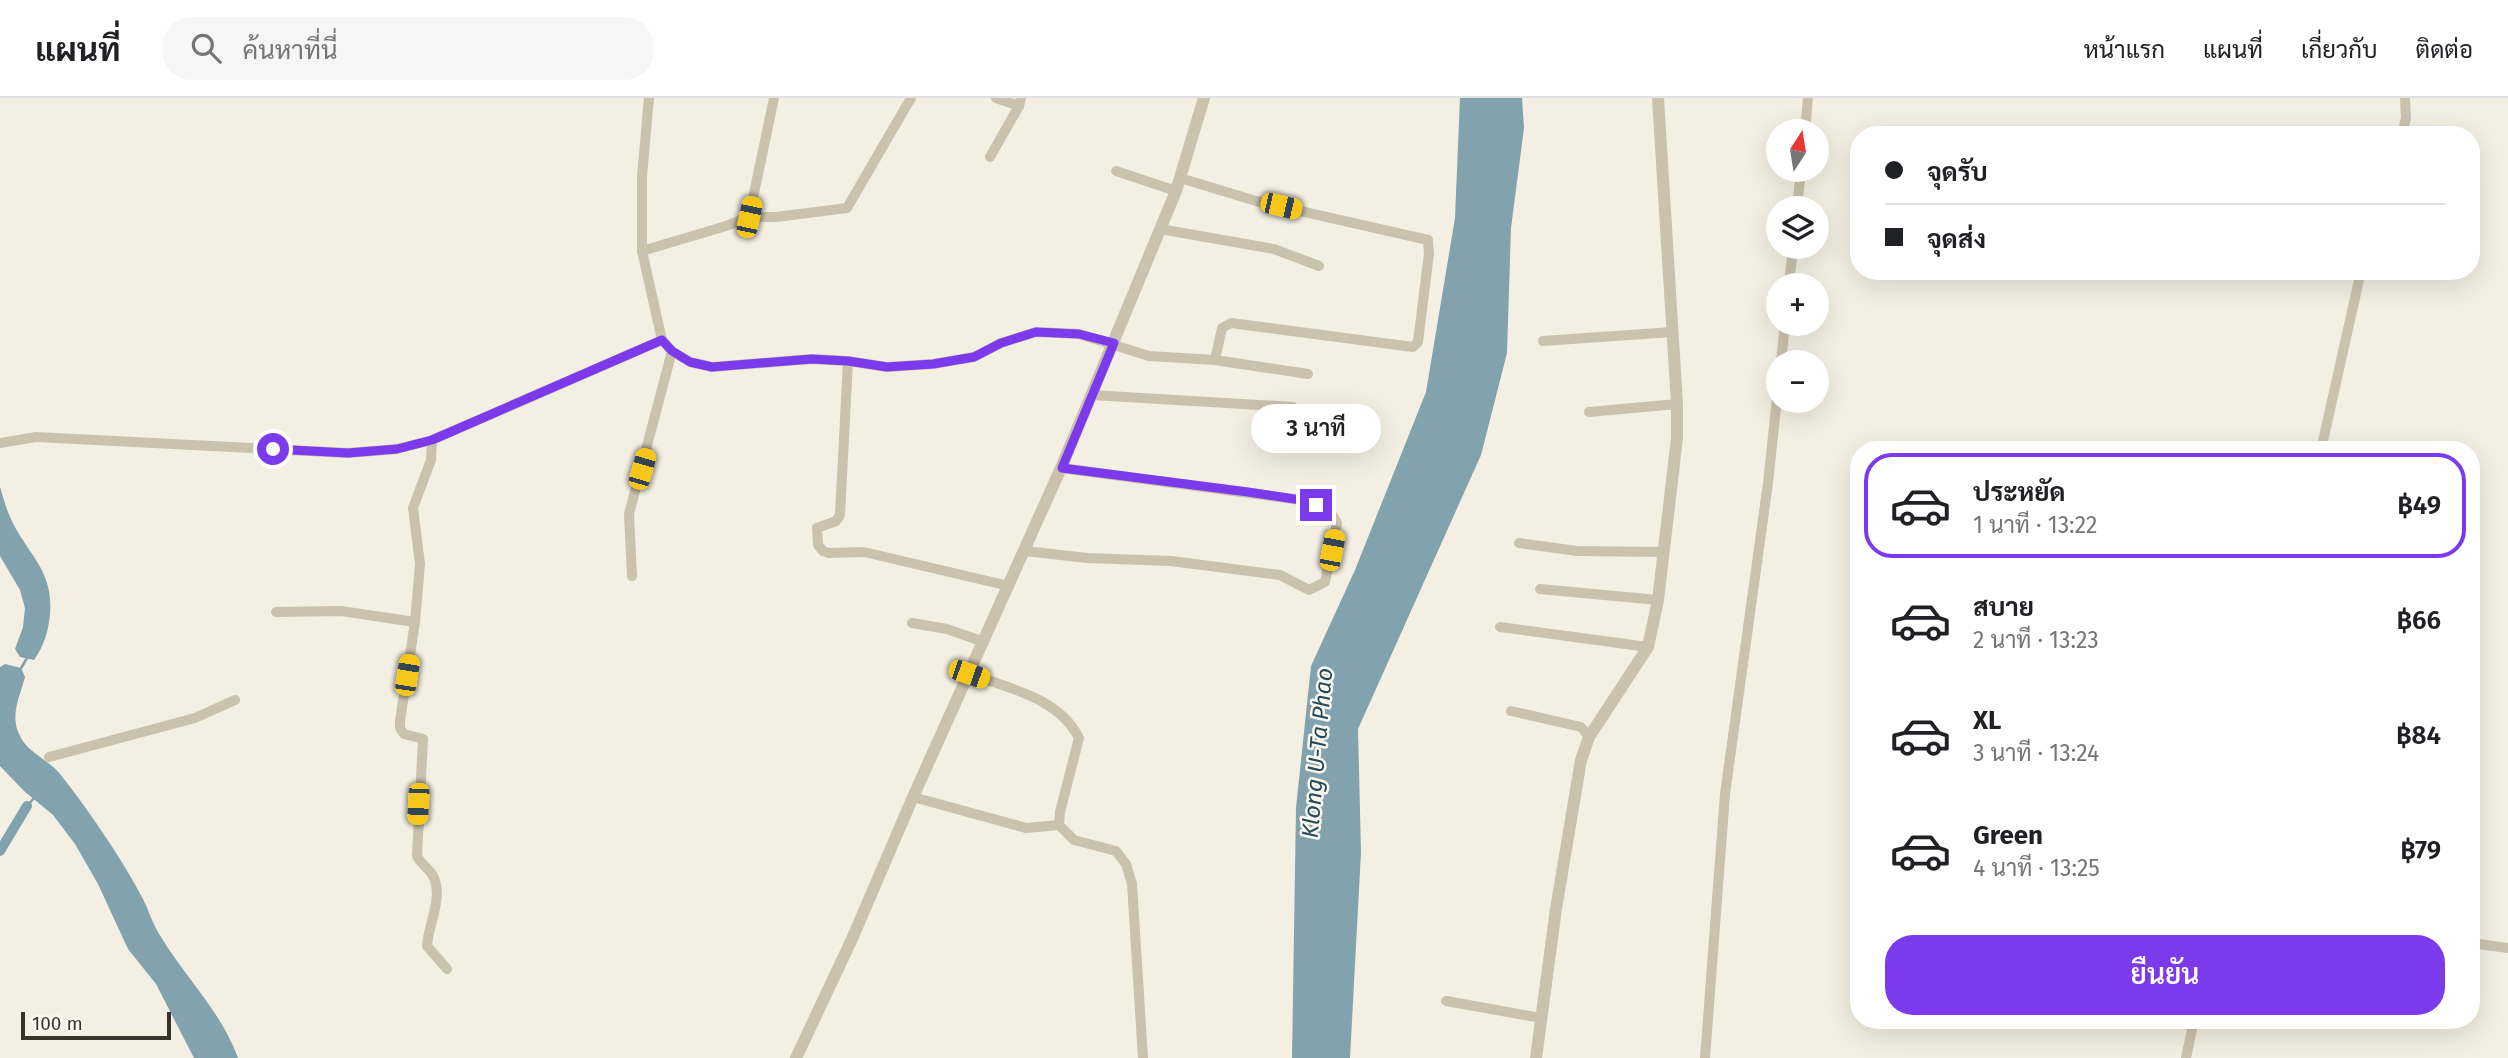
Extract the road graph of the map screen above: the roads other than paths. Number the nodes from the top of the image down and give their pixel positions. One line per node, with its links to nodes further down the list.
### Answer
1 (649, 98): 17 (street)
2 (774, 98): 15 (street)
3 (911, 98): 15 (street)
4 (996, 98): 9 (street)
5 (1204, 98): 14 (street)
6 (1658, 98): 20 (street)
7 (1808, 98): 10 (street)
8 (2405, 98): 11 (street)
9 (1020, 102): 12 (street)
10 (1806, 119)
11 (2404, 126)
12 (990, 157)
13 (1116, 171): 14 (street)
14 (1178, 185): 16 (street); 25 (street)
15 (749, 217): 17 (street)
16 (1160, 229): 18 (street); 23 (street)
17 (642, 251): 21 (street)
18 (1319, 266)
19 (2359, 280): 34 (street)
20 (1672, 332): 22 (street); 29 (street)
21 (662, 340): 24 (street); 33 (street)
22 (1543, 341)
23 (1114, 343): 25 (street); 26 (street); 28 (street)
24 (672, 351): 26 (street); 40 (street)
25 (1215, 360): 27 (street)
26 (848, 361): 41 (street)
27 (1308, 374)
28 (1093, 395): 30 (street); 36 (street)
29 (1677, 404): 31 (street); 39 (street)
30 (1293, 407)
31 (1588, 412)
32 (1775, 413): 66 (street)
33 (432, 440): 35 (street); 45 (street)
34 (2323, 441)
35 (0, 443)
36 (1062, 468): 38 (street); 38 (street)
37 (1519, 542): 39 (street)
38 (1025, 551): 41 (street)
39 (1663, 552): 43 (street)
40 (632, 576)
41 (1009, 586): 48 (street)
42 (1540, 589): 43 (street)
43 (1658, 600): 49 (street)
44 (276, 612): 45 (street)
45 (415, 622): 59 (street)
46 (912, 623): 48 (street)
47 (1500, 627): 49 (street)
48 (984, 642): 50 (street)
49 (1648, 647): 53 (street)
50 (969, 674): 55 (street); 56 (street)
51 (235, 700): 54 (street)
52 (1511, 711): 53 (street)
53 (1589, 737): 61 (street)
54 (49, 757)
55 (913, 797): 56 (street); 63 (street)
56 (1059, 825): 64 (street)
57 (2480, 944): 58 (street)
58 (2508, 948)
59 (447, 969)
60 (1446, 1000): 61 (street)
61 (1541, 1018): 65 (street)
62 (2192, 1029): 67 (street)
63 (796, 1058)
64 (1143, 1058)
65 (1536, 1058)
66 (1705, 1058)
67 (2186, 1058)

